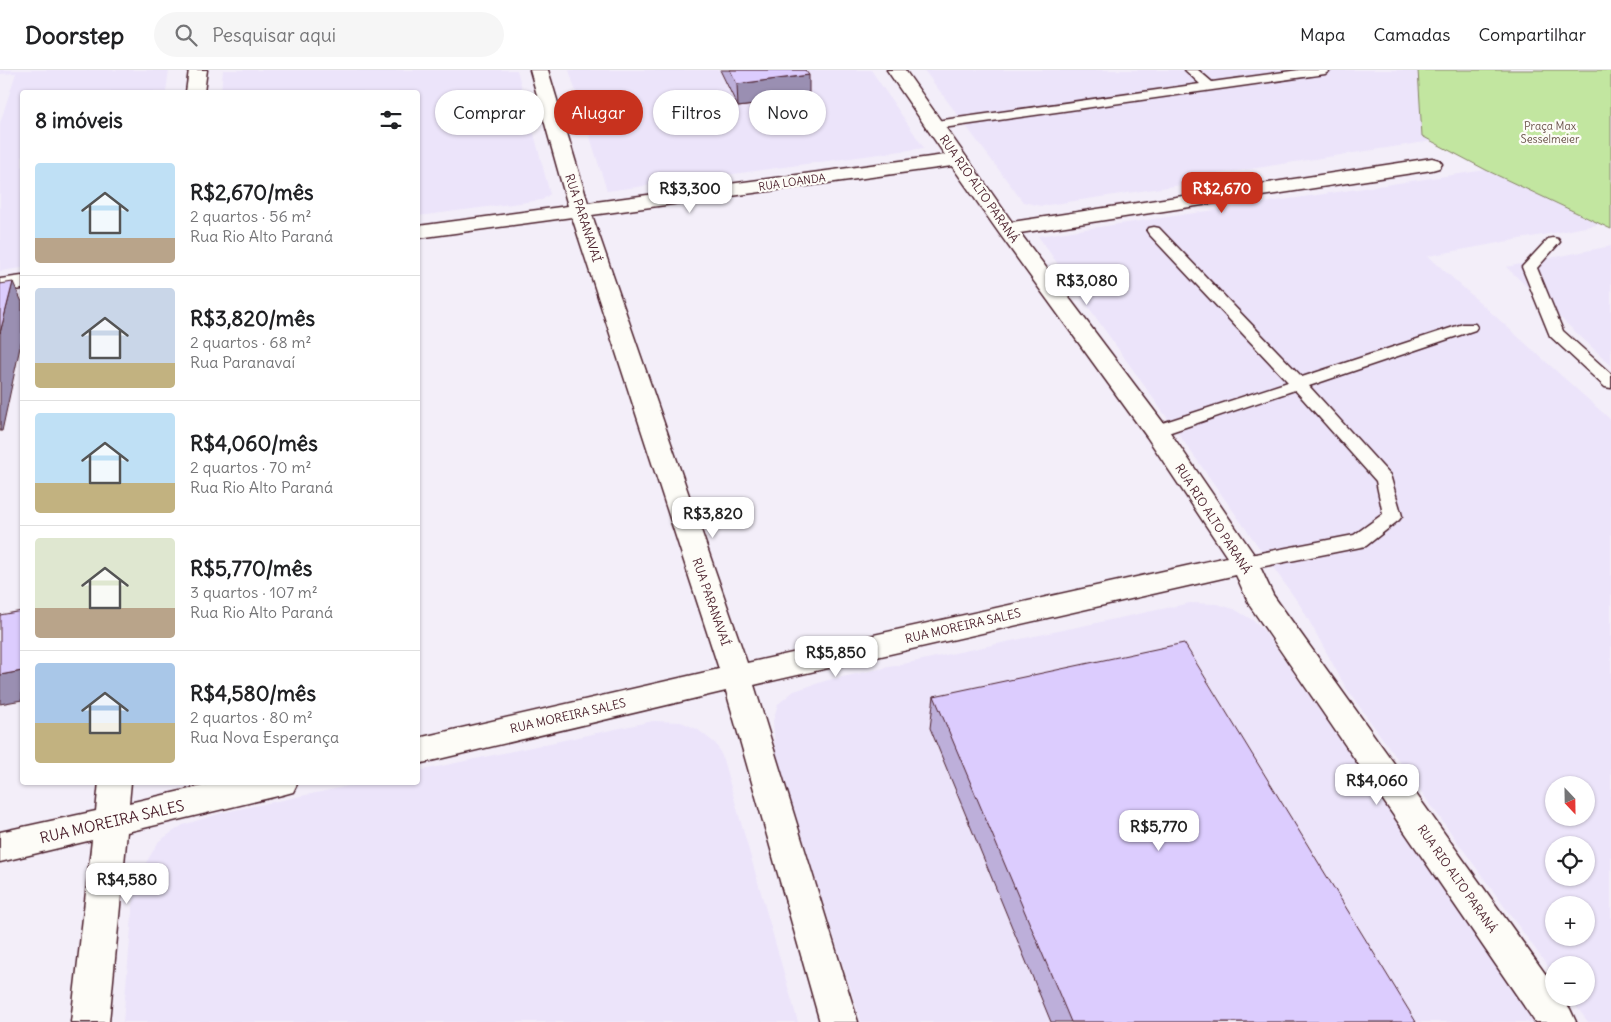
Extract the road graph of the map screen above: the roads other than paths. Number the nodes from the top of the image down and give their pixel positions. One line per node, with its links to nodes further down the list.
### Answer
1 (198, 70): 7 (street)
2 (539, 70): 11 (street, RUA PARANAVAÍ)
3 (896, 70): 8 (street, RUA RIO ALTO PARANÁ)
4 (1191, 70): 6 (lane)
5 (1325, 70): 6 (lane)
6 (1210, 86): 8 (lane)
7 (195, 90)
8 (936, 125): 9 (street, RUA RIO ALTO PARANÁ)
9 (958, 159): 11 (street, RUA LOANDA); 12 (street, RUA RIO ALTO PARANÁ)
10 (1432, 164): 12 (street)
11 (580, 211): 14 (street, RUA LOANDA); 23 (street, RUA PARANAVAÍ)
12 (1006, 229): 21 (street, RUA RIO ALTO PARANÁ)
13 (1154, 231): 20 (lane)
14 (420, 232)
15 (1553, 242): 19 (lane)
16 (20, 284): 17 (street)
17 (0, 286)
18 (1469, 327): 20 (lane)
19 (1611, 383)
20 (1298, 384): 21 (lane); 22 (lane)
21 (1156, 431): 22 (street, RUA RIO ALTO PARANÁ)
22 (1245, 563): 23 (street, RUA MOREIRA SALES); 31 (street, RUA RIO ALTO PARANÁ)
23 (736, 677): 24 (street, RUA MOREIRA SALES); 30 (street, RUA PARANAVAÍ)
24 (420, 751)
25 (115, 785): 27 (street)
26 (269, 785): 27 (street, RUA MOREIRA SALES)
27 (111, 822): 28 (street, RUA MOREIRA SALES); 29 (street)
28 (0, 847)
29 (90, 1022)
30 (839, 1022)
31 (1557, 1022)

